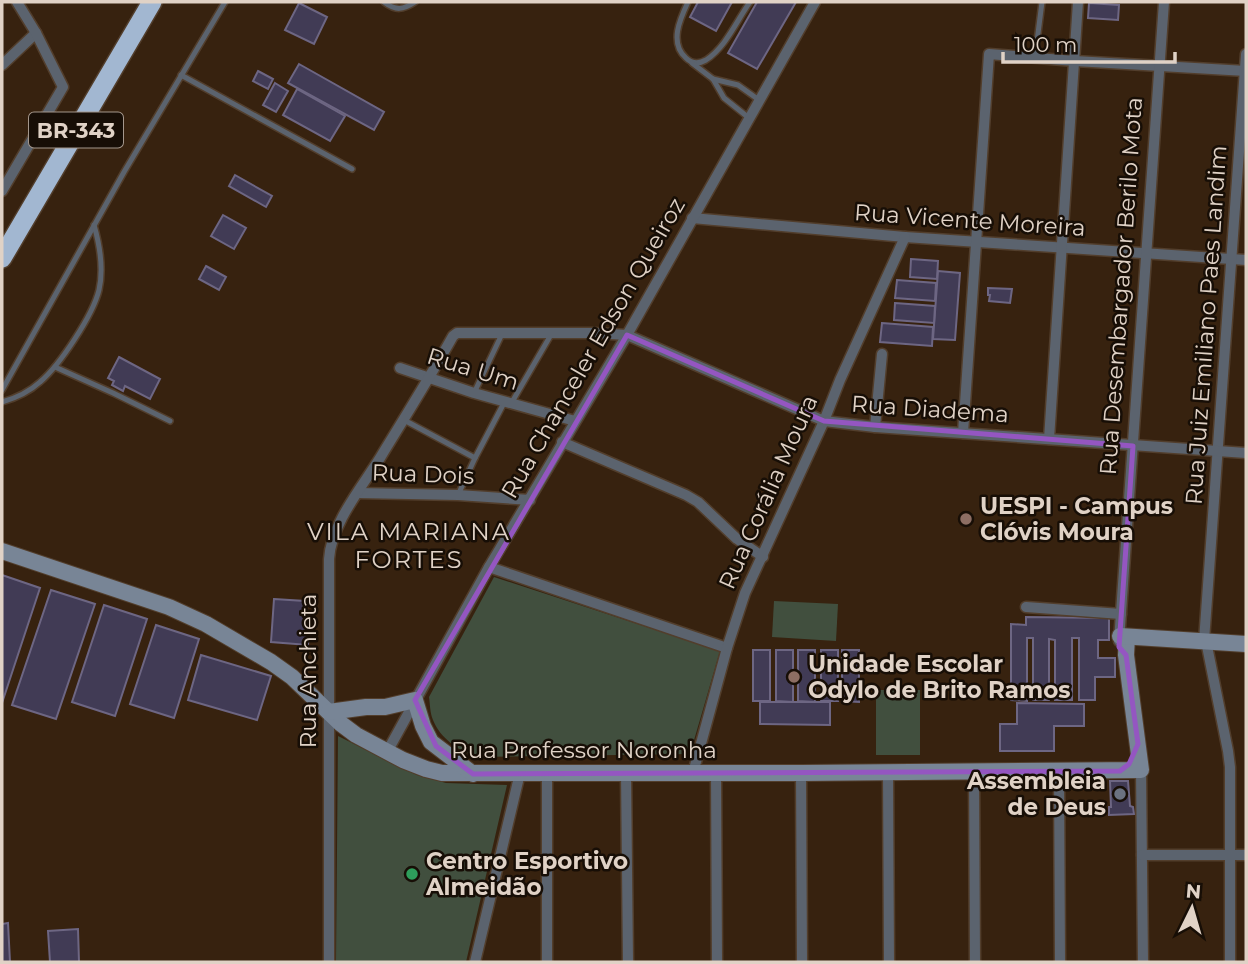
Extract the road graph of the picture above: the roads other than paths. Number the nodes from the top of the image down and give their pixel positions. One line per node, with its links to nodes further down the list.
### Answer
1 (18, 2): 12 (street)
2 (152, 2): 32 (highway, BR-343)
3 (225, 2): 20 (lane)
4 (384, 2): 5 (lane)
5 (415, 2)
6 (688, 2): 16 (lane)
7 (750, 2): 16 (lane)
8 (815, 2): 22 (street, Rua Chanceler Edson Queiroz)
9 (1042, 2): 14 (lane)
10 (1079, 2): 15 (street)
11 (1164, 2): 18 (street, Rua Desembargador Berilo Mota)
12 (36, 33): 17 (street); 25 (street)
13 (1246, 54): 19 (street, Rua Juiz Emiliano Paes Landim)
14 (1035, 57): 15 (street); 29 (street)
15 (1074, 61): 18 (street); 30 (street)
16 (691, 62): 21 (lane)
17 (2, 65)
18 (1160, 66): 19 (street); 31 (street, Rua Desembargador Berilo Mota)
19 (1246, 71): 33 (street, Rua Juiz Emiliano Paes Landim)
20 (181, 75): 24 (lane); 27 (lane)
21 (713, 79): 22 (lane); 23 (lane)
22 (759, 100): 23 (street, Rua Chanceler Edson Queiroz)
23 (749, 118): 26 (street, Rua Chanceler Edson Queiroz)
24 (352, 169)
25 (2, 191)
26 (692, 218): 28 (street, Rua Vicente Moreira); 37 (street, Rua Chanceler Edson Queiroz)
27 (94, 225): 39 (lane); 42 (lane)
28 (905, 237): 29 (street, Rua Vicente Moreira); 49 (street, Rua Corália Moura)
29 (976, 242): 30 (street, Rua Vicente Moreira); 51 (street)
30 (1062, 248): 31 (street, Rua Vicente Moreira); 52 (street)
31 (1146, 253): 33 (street, Rua Vicente Moreira); 54 (street, Rua Desembargador Berilo Mota)
32 (2, 258)
33 (1231, 259): 34 (street, Rua Vicente Moreira); 55 (street, Rua Juiz Emiliano Paes Landim)
34 (1246, 260)
35 (552, 333): 36 (street, Rua Anchieta); 37 (street, Rua Anchieta); 44 (lane)
36 (502, 334): 41 (street, Rua Anchieta); 43 (lane)
37 (627, 335): 48 (street, Rua Chanceler Edson Queiroz); 49 (street, Rua Diadema)
38 (882, 354): 50 (street)
39 (55, 367): 45 (lane); 47 (lane)
40 (400, 368): 41 (street, Rua Um)
41 (429, 378): 43 (street, Rua Um); 46 (street, Rua Anchieta)
42 (2, 390)
43 (474, 393): 44 (street, Rua Um)
44 (509, 401): 48 (street, Rua Um); 57 (lane)
45 (2, 402)
46 (403, 420): 57 (lane); 58 (street, Rua Anchieta)
47 (170, 421)
48 (575, 421): 53 (street, Rua Chanceler Edson Queiroz)
49 (824, 421): 50 (street, Rua Diadema); 62 (street, Rua Corália Moura)
50 (875, 427): 51 (street, Rua Diadema)
51 (963, 433): 52 (street, Rua Diadema)
52 (1049, 439): 54 (street, Rua Diadema)
53 (562, 442): 60 (street, Rua Chanceler Edson Queiroz); 62 (street)
54 (1133, 446): 55 (street, Rua Diadema); 65 (street, Rua Desembargador Berilo Mota)
55 (1217, 451): 56 (street, Rua Diadema); 67 (street, Rua Juiz Emiliano Paes Landim)
56 (1246, 453)
57 (475, 458): 59 (lane)
58 (358, 494): 59 (street, Rua Dois); 71 (street, Rua Anchieta)
59 (458, 495): 60 (street, Rua Dois)
60 (530, 500): 63 (street, Rua Chanceler Edson Queiroz)
61 (2, 551): 71 (street, Rua Professor Noronha)
62 (763, 557): 69 (street, Rua Corália Moura)
63 (489, 567): 69 (street); 70 (street, Rua Chanceler Edson Queiroz)
64 (1026, 607): 65 (street)
65 (1121, 614): 66 (street, Rua Desembargador Berilo Mota)
66 (1123, 636): 67 (street); 72 (street, Rua Desembargador Berilo Mota)
67 (1205, 641): 68 (street); 87 (street, Rua Juiz Emiliano Paes Landim)
68 (1246, 644)
69 (727, 648): 82 (street, Rua Corália Moura)
70 (415, 700): 71 (street); 73 (street, Rua Chanceler Edson Queiroz); 85 (street)
71 (329, 712): 73 (street, Rua Professor Noronha); 89 (street, Rua Anchieta)
72 (1138, 744): 74 (street, Rua Desembargador Berilo Mota); 77 (street)
73 (387, 752): 85 (street, Rua Professor Noronha)
74 (1141, 770): 77 (street, Rua Professor Noronha); 86 (street)
75 (974, 771): 76 (street, Rua Professor Noronha); 79 (street, Rua Professor Noronha); 96 (street)
76 (1059, 771): 77 (street, Rua Professor Noronha); 97 (street)
77 (1114, 771)
78 (547, 772): 80 (street, Rua Professor Noronha); 81 (street, Rua Professor Noronha); 91 (street)
79 (888, 772): 84 (street, Rua Professor Noronha); 95 (street)
80 (520, 773): 85 (street, Rua Professor Noronha); 90 (street)
81 (626, 773): 82 (street, Rua Professor Noronha); 92 (street)
82 (693, 773): 83 (street, Rua Professor Noronha)
83 (716, 773): 84 (street, Rua Professor Noronha); 93 (street)
84 (801, 773): 94 (street)
85 (473, 774)
86 (1142, 855): 87 (street); 98 (street)
87 (1229, 855): 88 (street); 99 (street, Rua Juiz Emiliano Paes Landim)
88 (1246, 855)
89 (329, 962)
90 (475, 962)
91 (547, 962)
92 (628, 962)
93 (717, 962)
94 (802, 962)
95 (889, 962)
96 (975, 962)
97 (1060, 962)
98 (1143, 962)
99 (1230, 962)

